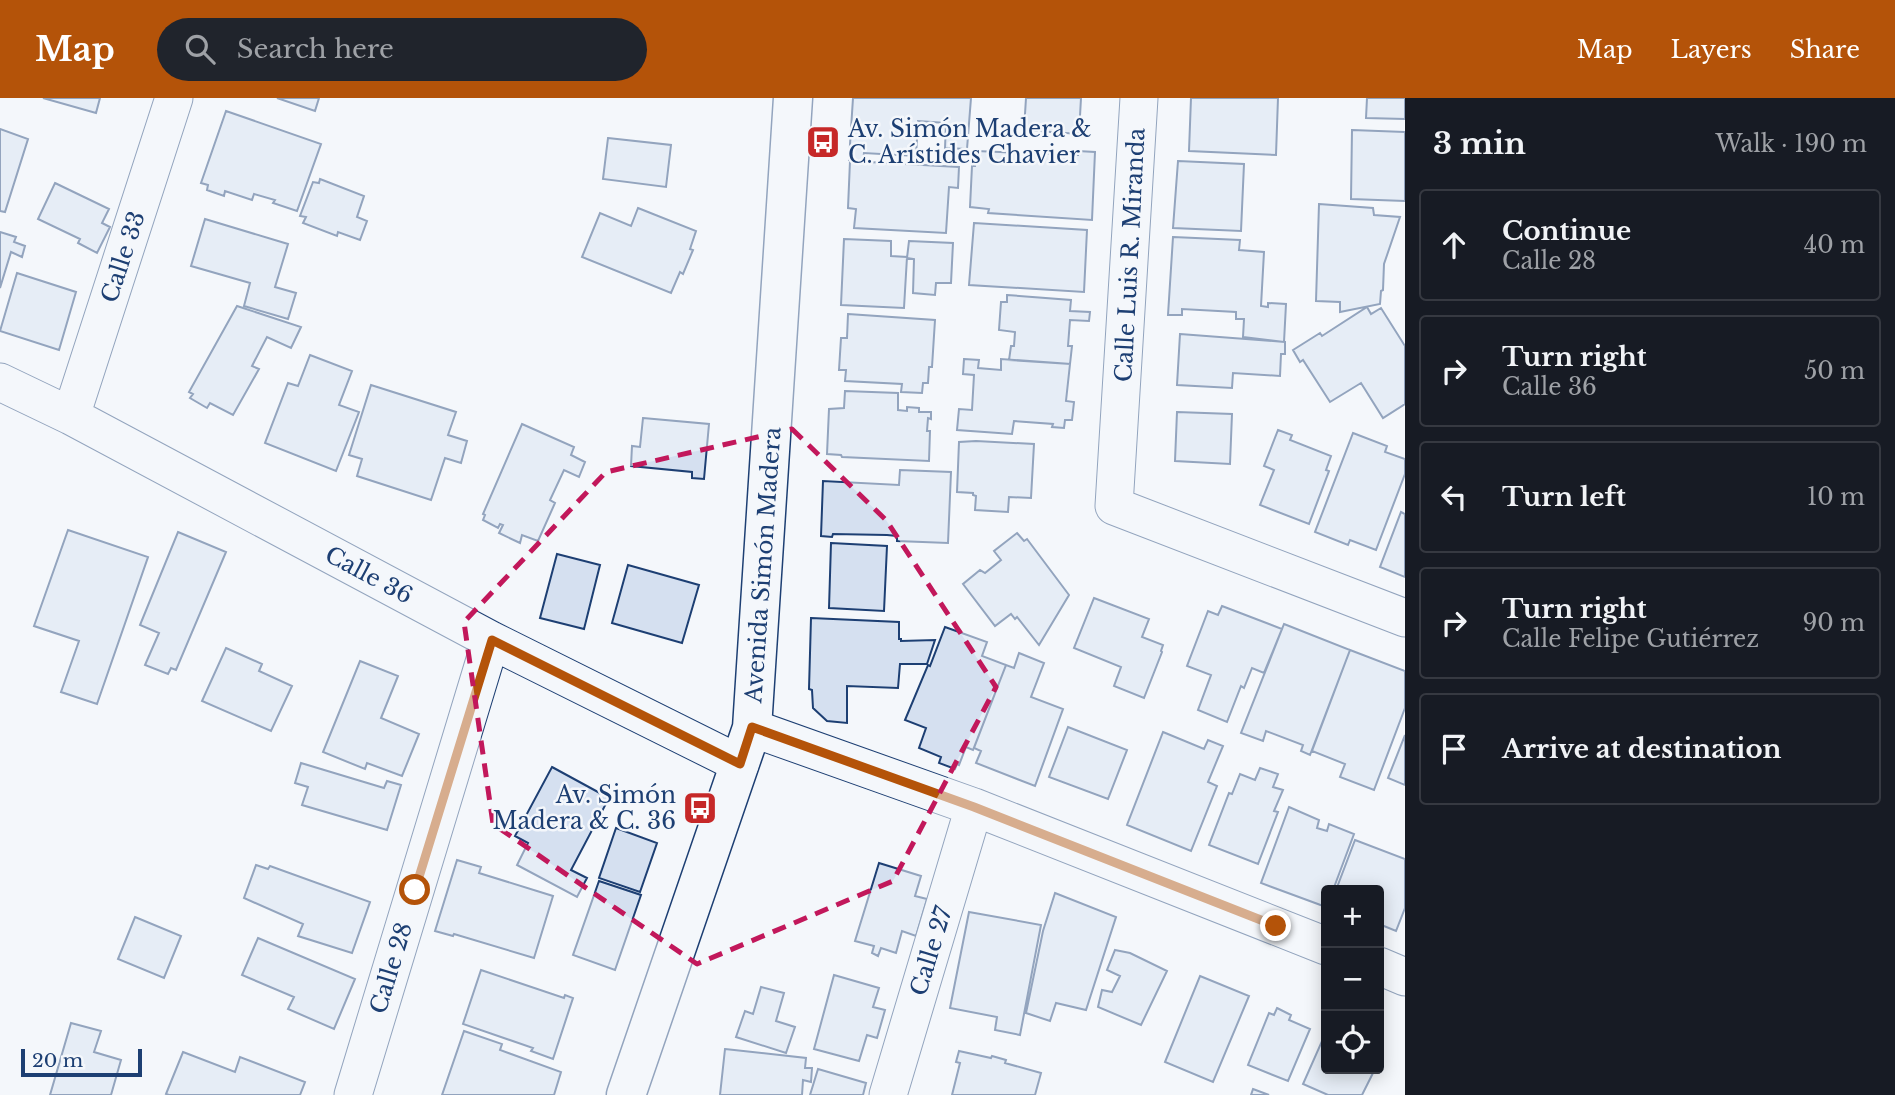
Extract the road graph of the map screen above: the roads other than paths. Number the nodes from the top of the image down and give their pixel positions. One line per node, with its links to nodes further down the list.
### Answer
1 (174, 98): 5 (street, Calle 33)
2 (793, 98): 8 (street, Avenida Simón Madera)
3 (1139, 98): 6 (street, Calle Luis R. Miranda)
4 (0, 382): 5 (street, Calle 36)
5 (71, 416): 7 (street, Calle 36)
6 (1405, 618)
7 (492, 640): 9 (street, Calle 36); 14 (street, Calle 28)
8 (752, 727): 9 (street, Avenida Simón Madera); 10 (street)
9 (740, 764): 15 (street, Avenida Simón Madera)
10 (974, 807): 11 (street); 16 (street, Calle 27)
11 (1321, 944)
12 (1384, 968): 13 (street)
13 (1405, 977)
14 (353, 1095)
15 (626, 1095)
16 (888, 1095)

